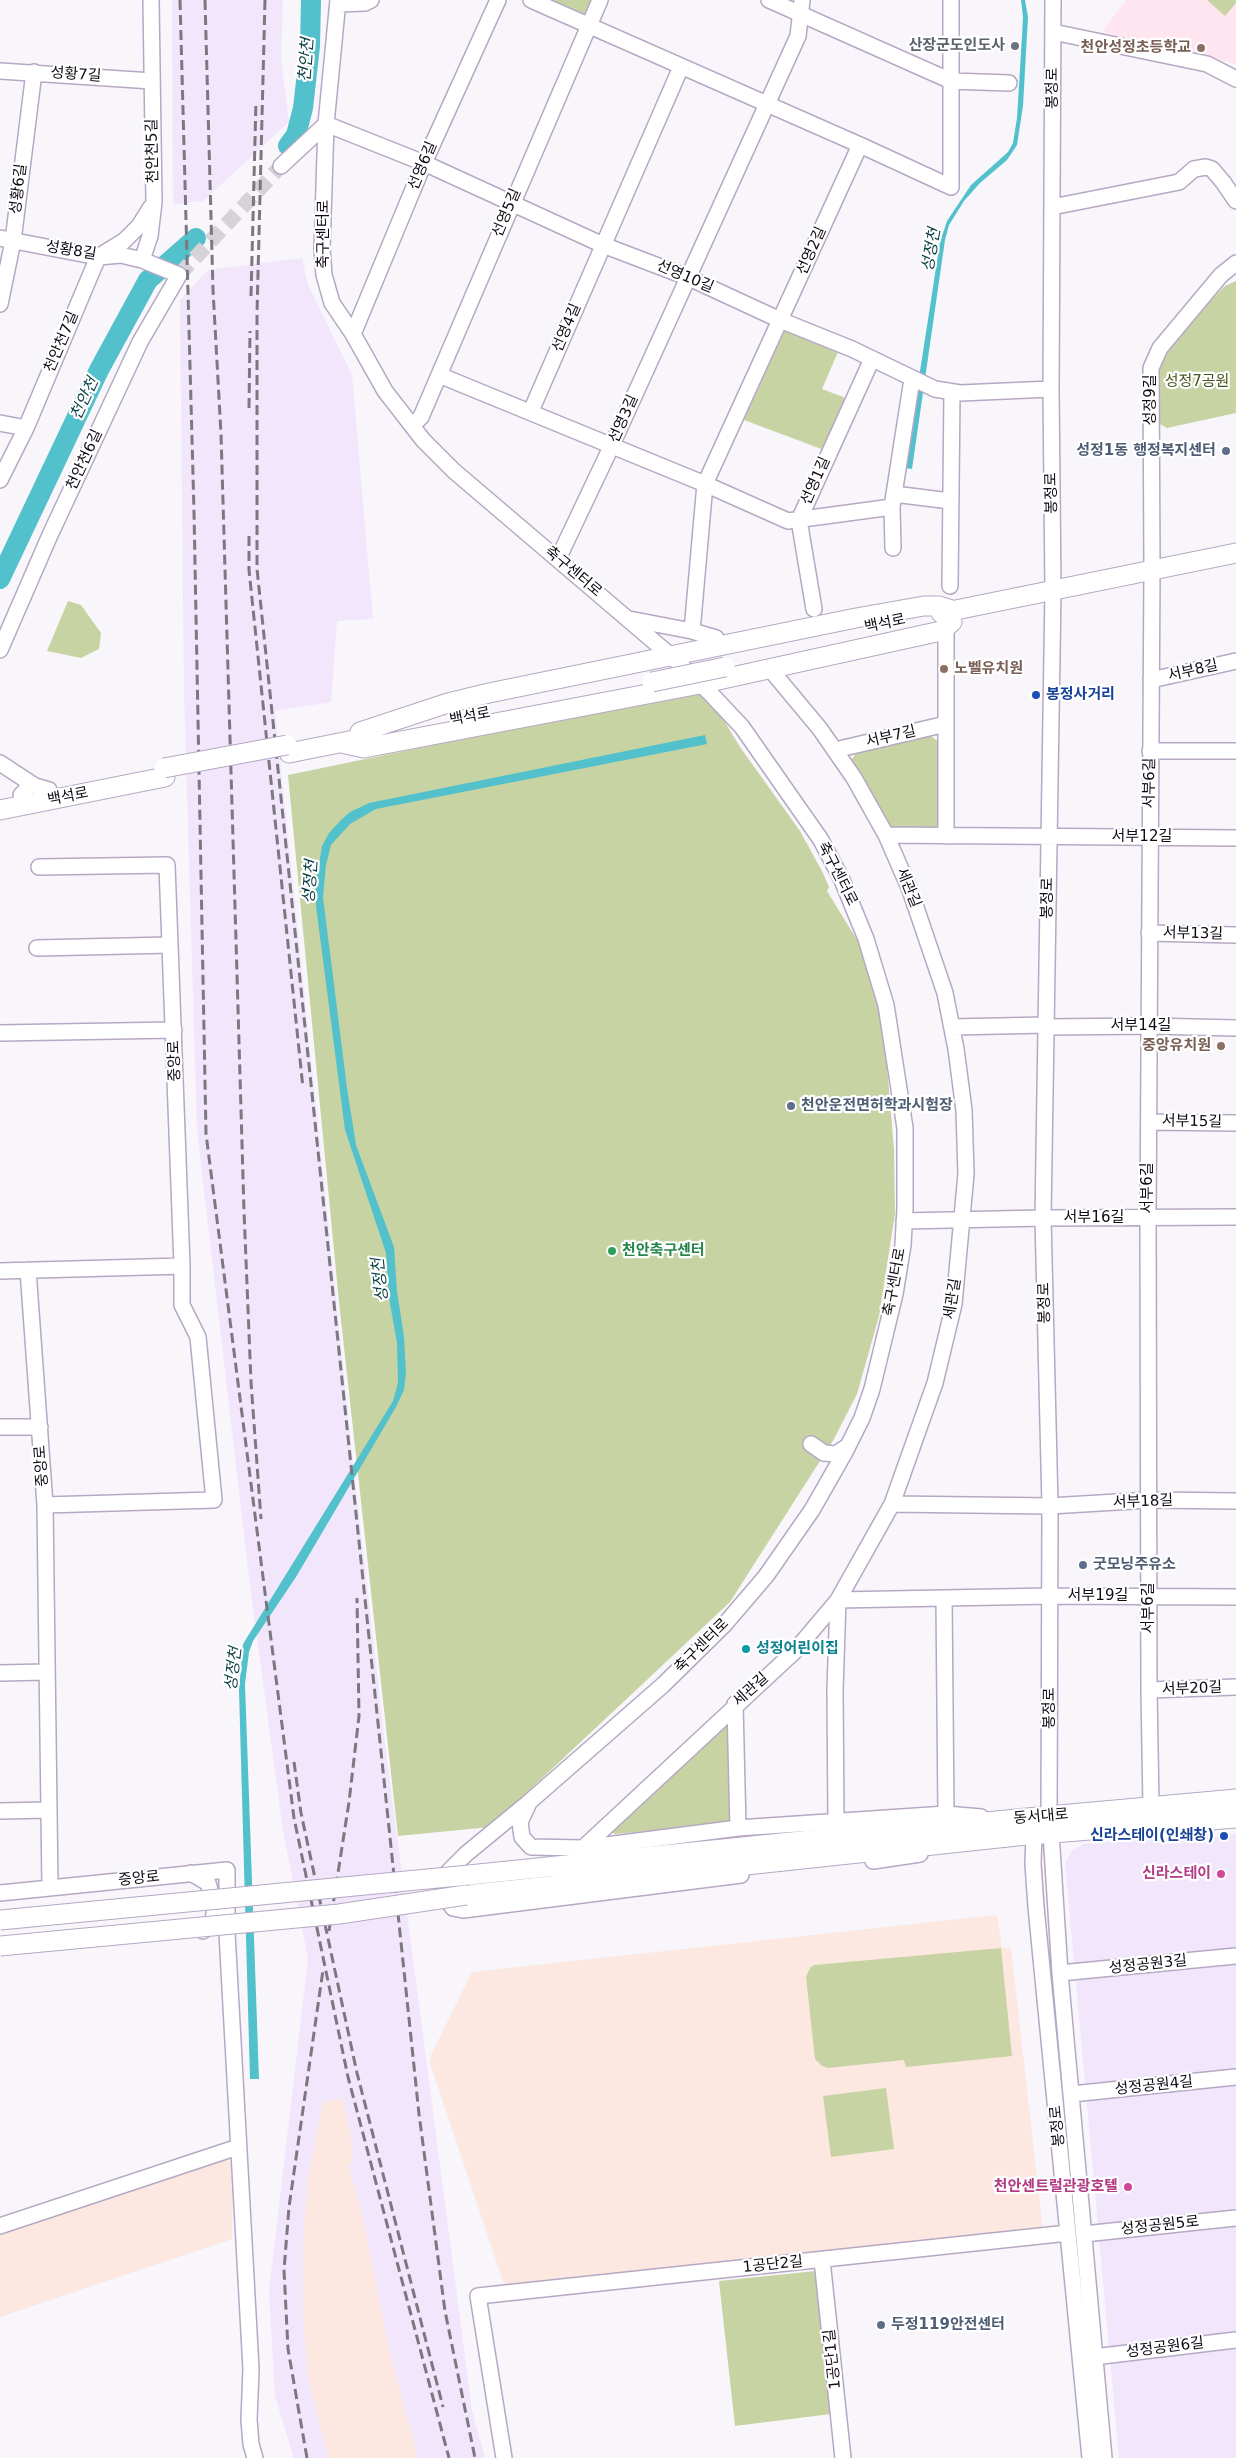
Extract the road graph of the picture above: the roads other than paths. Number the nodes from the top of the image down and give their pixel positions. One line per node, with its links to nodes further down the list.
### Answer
1 (151, 0): 18 (street, 천안천5길)
2 (371, 0): 9 (street)
3 (498, 0): 23 (street, 선영6길)
4 (531, 0): 11 (street)
5 (600, 0): 11 (street, 선영5길)
6 (769, 0): 10 (street)
7 (951, 0): 17 (street)
8 (1053, 0): 12 (street, 봉정로)
9 (338, 2): 21 (street, 축구센터로)
10 (802, 7): 17 (street); 20 (street, 선영3길)
11 (588, 26): 13 (street); 27 (street, 선영5길)
12 (1053, 32): 16 (street); 28 (street, 봉정로)
13 (681, 67): 20 (street); 30 (street, 선영4길)
14 (0, 72): 15 (street, 성황7길)
15 (34, 72): 18 (street, 성황7길); 29 (street, 성황6길)
16 (1234, 76)
17 (951, 80): 19 (street); 22 (street)
18 (152, 81): 26 (street, 천안천5길)
19 (1009, 83)
20 (765, 104): 22 (street); 34 (street, 선영3길)
21 (326, 124): 23 (street, 선영10길); 24 (street); 37 (street, 축구센터로)
22 (860, 145): 36 (street, 선영2길)
23 (424, 163): 27 (street, 선영10길); 37 (street, 선영6길)
24 (281, 166)
25 (1236, 201): 28 (street)
26 (154, 202): 31 (street); 32 (street, 천안천5길)
27 (511, 204): 30 (street, 선영10길); 39 (street, 선영5길)
28 (1052, 207): 41 (street, 봉정로)
29 (6, 240): 31 (street, 성황8길); 35 (street, 성황6길)
30 (603, 245): 34 (street, 선영10길); 43 (street, 선영4길)
31 (98, 257): 32 (street, 성황8길); 46 (street, 천안천7길)
32 (143, 260): 64 (street, 천안천6길)
33 (1235, 265): 56 (street, 성정9길)
34 (687, 277): 36 (street, 선영10길); 47 (street, 선영3길)
35 (0, 304)
36 (780, 320): 38 (street, 선영10길); 49 (street, 선영2길)
37 (353, 334): 45 (street, 축구센터로)
38 (872, 359): 40 (street, 선영10길); 52 (street, 선영1길)
39 (439, 375): 43 (street); 45 (street, 선영5길)
40 (912, 379): 42 (street, 선영10길); 51 (street)
41 (1050, 390): 42 (street, 선영10길); 58 (street, 봉정로)
42 (952, 392): 50 (street)
43 (531, 411): 47 (street)
44 (0, 423): 46 (street)
45 (413, 424): 55 (street, 축구센터로)
46 (26, 428): 48 (street, 천안천7길)
47 (611, 447): 49 (street); 55 (street, 선영3길)
48 (0, 480)
49 (706, 484): 52 (street); 62 (street, 선영2길)
50 (950, 500): 51 (street); 57 (street)
51 (893, 501): 52 (street); 53 (street)
52 (799, 520): 59 (street, 선영1길)
53 (893, 548)
54 (1236, 553): 56 (main road, 백석로)
55 (558, 559): 60 (street, 축구센터로)
56 (1152, 570): 58 (main road, 백석로); 69 (street, 서부6길)
57 (950, 586)
58 (1053, 591): 61 (main road, 백석로); 86 (street, 봉정로)
59 (814, 609)
60 (626, 618): 62 (street); 65 (street, 축구센터로)
61 (950, 620): 65 (main road); 67 (main road); 68 (main road, 백석로); 71 (street)
62 (692, 631): 63 (street)
63 (716, 638)
64 (0, 650)
65 (671, 656): 70 (street, 축구센터로); 72 (main road)
66 (1236, 661): 69 (street, 서부8길)
67 (770, 669): 70 (main road); 75 (street, 세관길)
68 (650, 677): 72 (main road, 백석로); 73 (main road, 백석로)
69 (1151, 680): 76 (street, 서부6길)
70 (700, 684): 73 (main road); 105 (street, 축구센터로)
71 (946, 724): 75 (street, 서부7길); 84 (street)
72 (360, 732): 74 (main road, 백석로)
73 (341, 743): 74 (main road, 백석로)
74 (288, 749): 79 (main road, bridge)
75 (835, 750): 83 (street, 세관길)
76 (1150, 751): 77 (street); 85 (street, 서부6길)
77 (1236, 752)
78 (0, 763): 80 (street)
79 (165, 773): 80 (main road, 백석로); 82 (main road, 백석로)
80 (25, 788): 81 (main road, 백석로)
81 (0, 800)
82 (0, 810)
83 (886, 835): 84 (street, 서부12길); 95 (street, 세관길)
84 (946, 836): 86 (street, 서부12길)
85 (1149, 836): 86 (street, 서부12길); 87 (street, 서부12길); 89 (street, 서부6길)
86 (1049, 837): 93 (street, 봉정로)
87 (1236, 838)
88 (39, 867): 91 (street)
89 (1149, 934): 90 (street, 서부13길); 94 (street, 서부6길)
90 (1236, 935)
91 (170, 944): 92 (street); 97 (street)
92 (37, 948)
93 (1046, 1026): 94 (street, 서부14길); 95 (street, 서부14길); 103 (street, 봉정로)
94 (1150, 1026): 96 (street, 서부14길); 99 (street, 서부6길)
95 (952, 1027): 104 (street, 세관길)
96 (1236, 1028)
97 (174, 1030): 98 (street, 중앙로); 106 (street, 중앙로)
98 (0, 1032)
99 (1149, 1122): 100 (street, 서부15길); 101 (street, 서부6길)
100 (1236, 1123)
101 (1148, 1217): 102 (street, 서부16길); 103 (street, 서부16길); 113 (street, 서부6길)
102 (1236, 1217)
103 (1043, 1218): 104 (street, 서부16길); 117 (street, 봉정로)
104 (963, 1220): 105 (street, 서부16길); 115 (street, 세관길)
105 (904, 1221): 112 (street, 축구센터로)
106 (182, 1266): 107 (street); 116 (street, 중앙로)
107 (28, 1270): 108 (street); 110 (street, 중앙로)
108 (0, 1271)
109 (0, 1427): 110 (street, 중앙로)
110 (40, 1427): 116 (street, 중앙로)
111 (811, 1444): 112 (street)
112 (848, 1446): 129 (street, 축구센터로)
113 (1150, 1500): 114 (street, 서부18길); 117 (street, 서부18길); 119 (street, 서부6길)
114 (1236, 1501)
115 (892, 1504): 117 (street, 서부18길); 122 (street, 세관길)
116 (45, 1505): 123 (street, 중앙로)
117 (1050, 1506): 118 (street, 봉정로)
118 (1050, 1596): 119 (street, 서부19길); 121 (street, 서부19길); 135 (street, 봉정로)
119 (1149, 1596): 120 (street, 서부19길); 126 (street, 서부6길)
120 (1236, 1597)
121 (944, 1598): 122 (street, 서부19길); 133 (street)
122 (838, 1600): 127 (street, 세관길); 137 (street)
123 (46, 1672): 124 (street); 132 (street, 중앙로)
124 (0, 1673)
125 (1236, 1687): 126 (street, 서부20길)
126 (1149, 1690): 130 (street, 서부6길)
127 (735, 1704): 136 (street); 138 (street, 세관길)
128 (1236, 1799): 130 (main road, 동서대로)
129 (528, 1803): 135 (street, 축구센터로); 138 (street)
130 (1151, 1807): 135 (main road, 동서대로)
131 (0, 1810): 132 (street)
132 (49, 1810): 141 (street, 중앙로)
133 (946, 1814): 135 (street); 137 (street)
134 (1236, 1818): 135 (main road, 동서대로)
135 (1034, 1826): 137 (main road, 동서대로); 153 (street, 봉정로); 159 (street, 봉정로)
136 (738, 1828): 137 (street); 138 (street)
137 (845, 1837): 139 (main road); 143 (main road)
138 (583, 1848)
139 (603, 1860): 145 (main road); 146 (main road, bridge)
140 (191, 1873): 141 (street, 중앙로); 144 (street); 148 (street, 중앙로)
141 (50, 1888): 142 (street, 중앙로)
142 (0, 1893)
143 (466, 1896): 147 (main road, bridge); 150 (main road, bridge)
144 (215, 1906): 148 (street); 149 (street)
145 (0, 1908)
146 (0, 1920)
147 (0, 1934)
148 (227, 1934): 149 (street); 156 (street)
149 (196, 1937): 151 (street)
150 (0, 1946)
151 (0, 1954)
152 (1236, 1956): 153 (street, 성정공원3길)
153 (1060, 1973): 155 (street, 봉정로)
154 (1236, 2078): 155 (street, 성정공원4길)
155 (1072, 2094): 160 (street, 봉정로)
156 (238, 2148): 158 (street); 164 (street)
157 (1236, 2218): 160 (street, 성정공원5로)
158 (0, 2226)
159 (1068, 2233): 161 (street, 1공단2길); 167 (street, 봉정로)
160 (1084, 2234): 163 (street, 봉정로)
161 (822, 2260): 165 (street, 1공단2길); 166 (street, 1공단1길)
162 (1236, 2340): 163 (street, 성정공원6길)
163 (1094, 2357): 168 (street, 봉정로)
164 (255, 2458)
165 (504, 2458)
166 (843, 2458)
167 (1090, 2458)
168 (1104, 2458)

